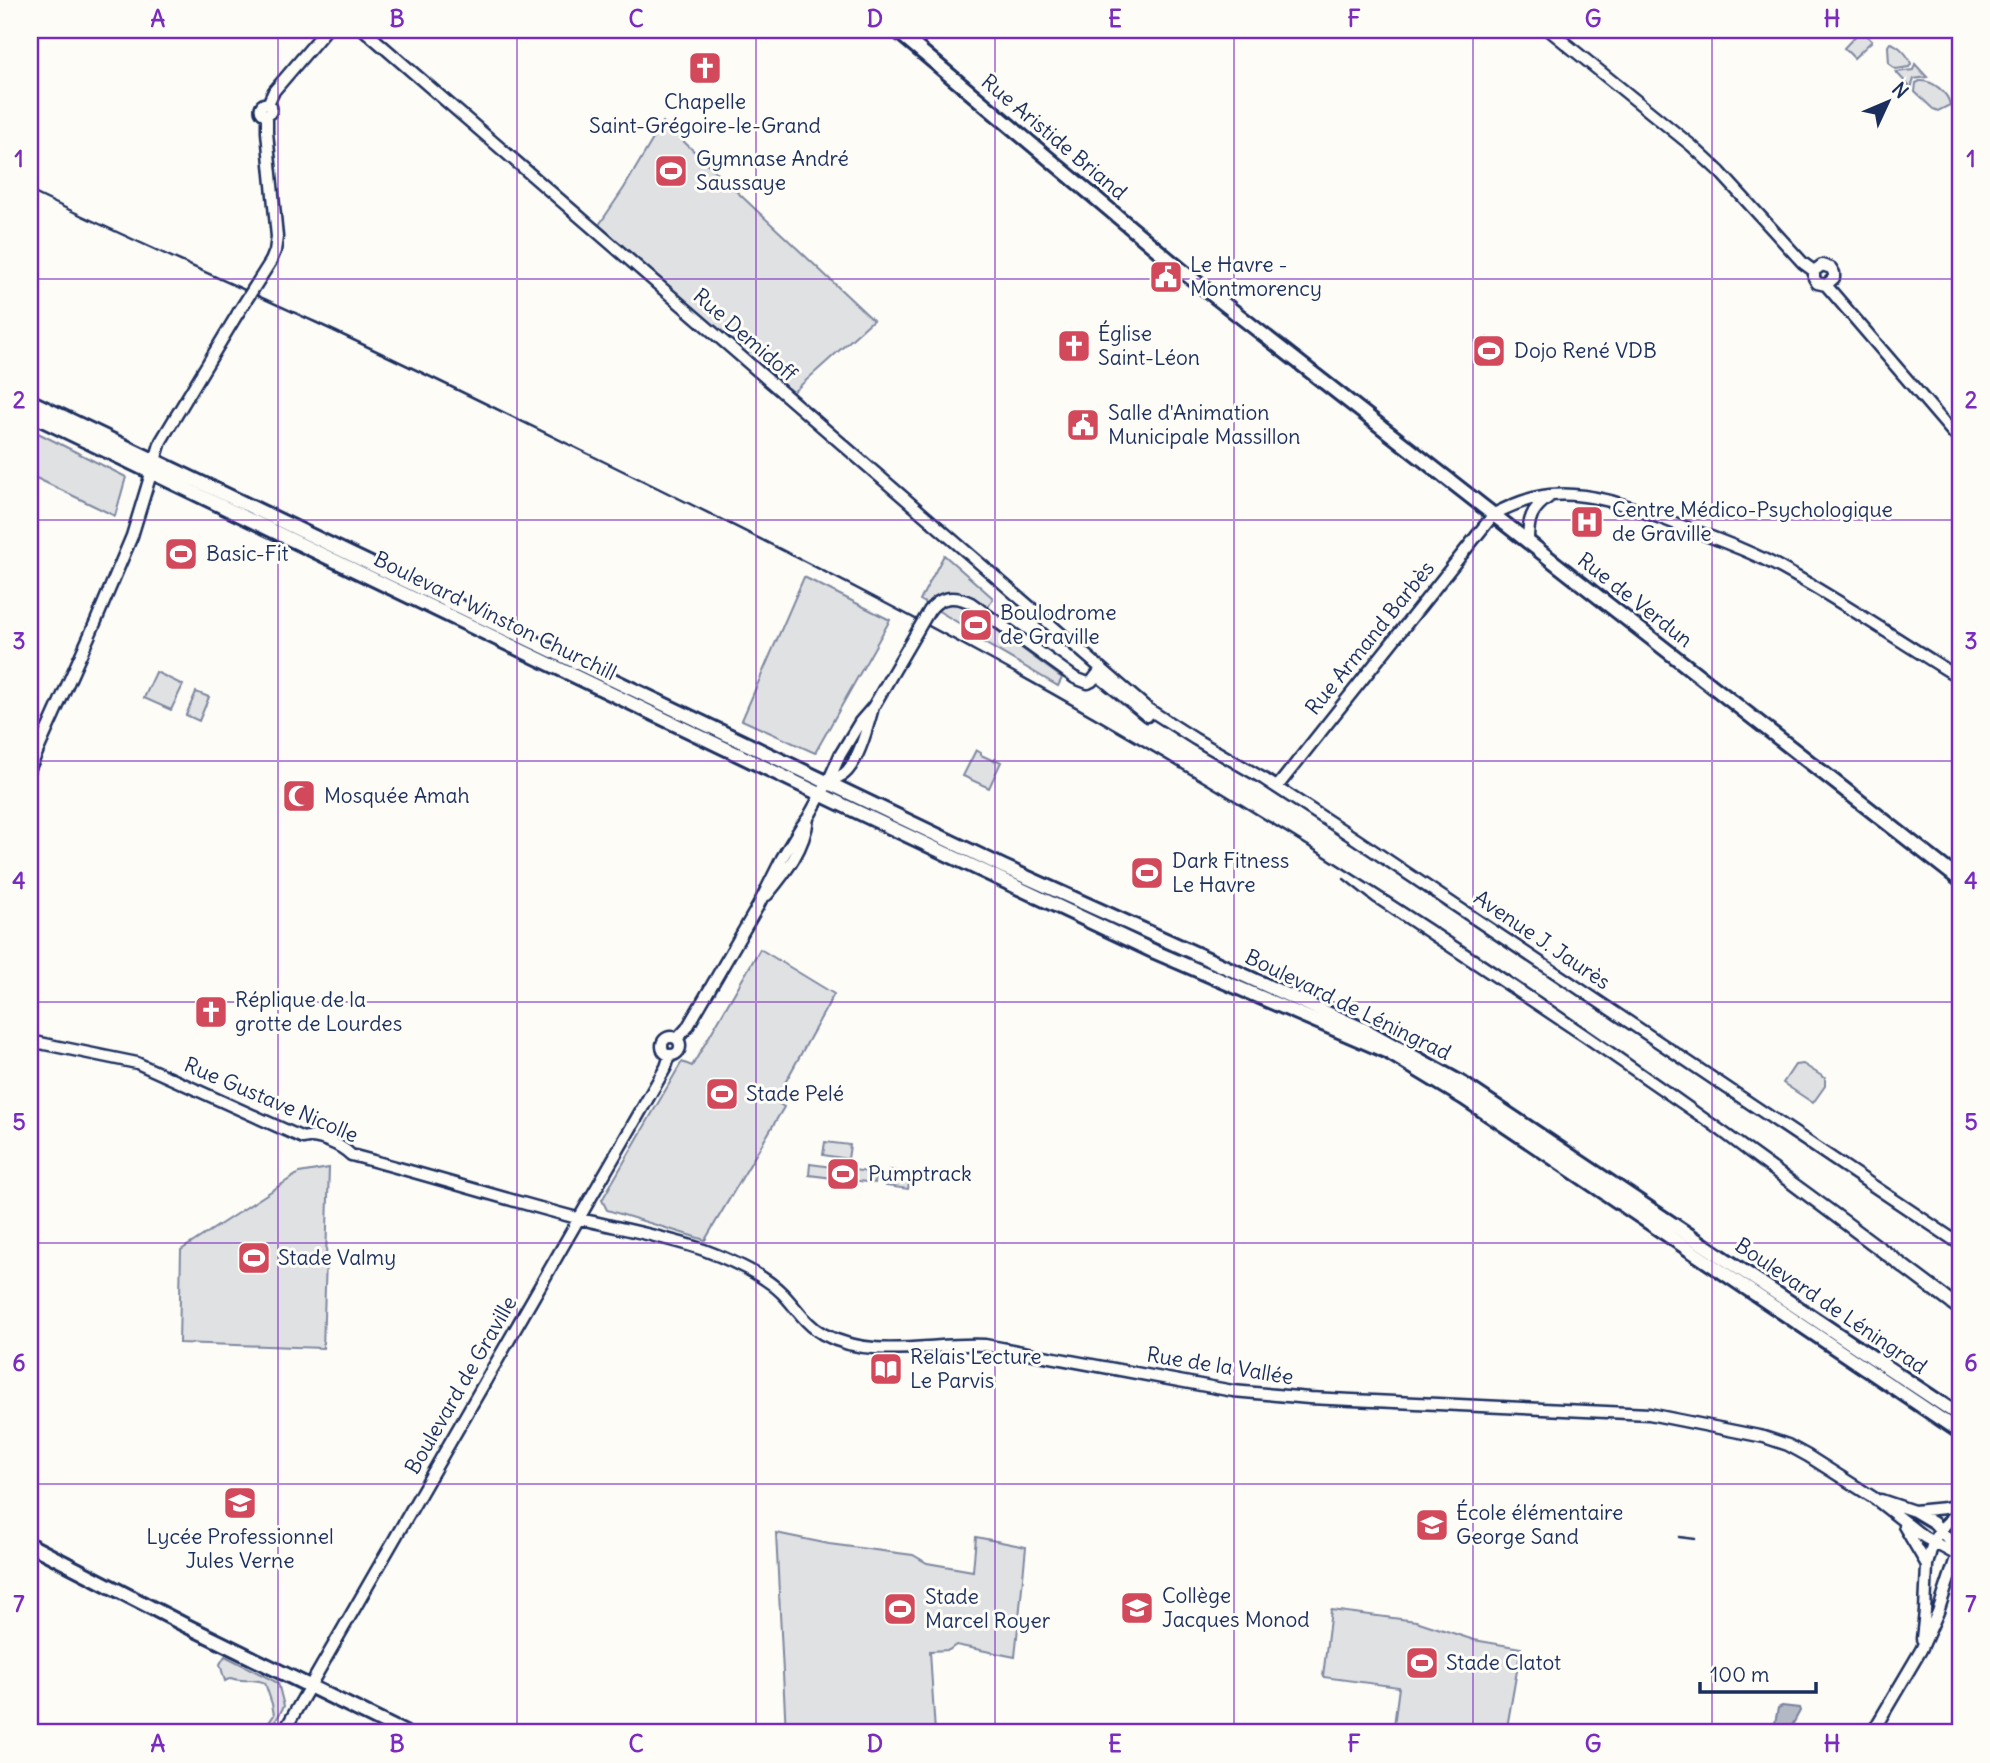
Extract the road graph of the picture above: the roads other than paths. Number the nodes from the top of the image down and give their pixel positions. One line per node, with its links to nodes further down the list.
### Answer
1 (326, 30): 11 (street, bridge)
2 (364, 30): 15 (street, Rue Demidoff)
3 (896, 30): 6 (main road, Rue Aristide Briand)
4 (1549, 30): 5 (street)
5 (1814, 271): 7 (street); 7 (street)
6 (1186, 274): 13 (main road, Rue de Verdun)
7 (1826, 285): 10 (street)
8 (30, 401): 11 (main road, Boulevard Winston Churchill)
9 (30, 414): 11 (main road, Boulevard Winston Churchill)
10 (1960, 441)
11 (154, 466): 18 (main road, Boulevard Winston Churchill); 19 (street); 22 (main road, Boulevard Winston Churchill)
12 (1552, 495): 13 (street); 14 (street); 16 (street)
13 (1494, 514): 14 (main road, Rue de Verdun); 21 (street, Rue Armand Barbès)
14 (1528, 541): 23 (main road, Rue de Verdun)
15 (1099, 672): 17 (street); 20 (street, bridge); 21 (street, Avenue J. Jaurès)
16 (1960, 678)
17 (1147, 716)
18 (751, 746): 20 (main road, Boulevard de Léningrad)
19 (30, 768)
20 (828, 782): 22 (street); 27 (main road, Boulevard de Léningrad)
21 (1277, 787): 26 (street, Avenue J. Jaurès)
22 (821, 794): 25 (street, Boulevard de Graville); 28 (main road, Boulevard de Léningrad)
23 (1960, 880)
24 (30, 1041): 25 (street, Rue Gustave Nicolle)
25 (579, 1218): 29 (street, Rue de la Vallée); 38 (street, Boulevard de Graville)
26 (1960, 1244)
27 (1960, 1416)
28 (1960, 1432)
29 (1874, 1498): 31 (street); 33 (street); 36 (street)
30 (1960, 1507): 31 (street); 32 (street)
31 (1914, 1511): 32 (street)
32 (1939, 1531): 33 (street); 35 (street)
33 (1933, 1542): 35 (street); 36 (street)
34 (30, 1545): 38 (main road)
35 (1959, 1549): 37 (street)
36 (1927, 1565): 37 (street)
37 (1921, 1650): 41 (street)
38 (310, 1687): 39 (street, Boulevard de Graville); 40 (main road)
39 (283, 1733)
40 (405, 1733)
41 (1872, 1733)

